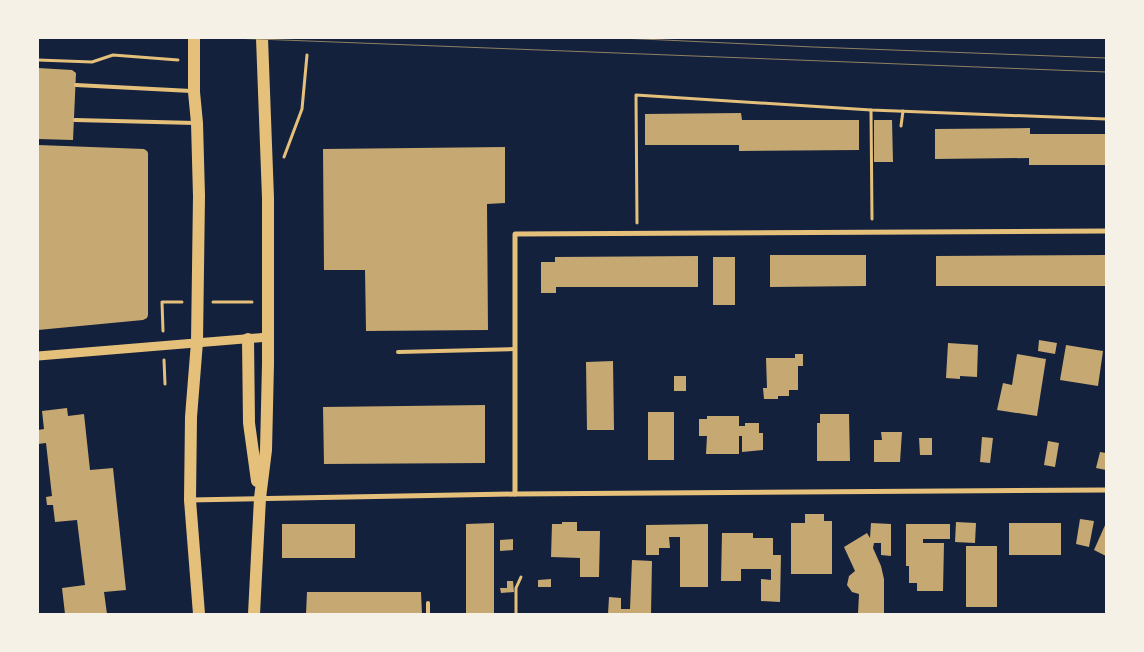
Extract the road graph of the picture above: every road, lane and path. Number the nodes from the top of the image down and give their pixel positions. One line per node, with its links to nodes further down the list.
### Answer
1 (194, 38): 5 (main road)
2 (262, 38): 18 (main road)
3 (306, 55): 14 (path)
4 (38, 60): 5 (path)
5 (194, 61): 7 (main road)
6 (76, 85): 7 (lane)
7 (194, 92): 12 (main road)
8 (872, 110): 9 (path); 16 (path); 17 (path)
9 (903, 111): 10 (path); 13 (path)
10 (1106, 119)
11 (75, 120): 12 (lane)
12 (197, 123): 20 (main road)
13 (902, 126)
14 (281, 164)
15 (1106, 231): 16 (street)
16 (873, 232): 17 (street)
17 (637, 233): 21 (street)
18 (268, 338): 19 (street); 26 (main road)
19 (248, 339): 20 (street); 26 (main road)
20 (197, 342): 23 (street); 27 (main road)
21 (515, 349): 22 (lane); 25 (street)
22 (398, 352)
23 (38, 356)
24 (1106, 490): 25 (street)
25 (515, 494): 26 (street)
26 (260, 498): 27 (street); 31 (main road)
27 (190, 500): 30 (main road)
28 (521, 577): 33 (path)
29 (428, 603): 32 (lane)
30 (199, 614)
31 (254, 614)
32 (428, 614)
33 (516, 614)

